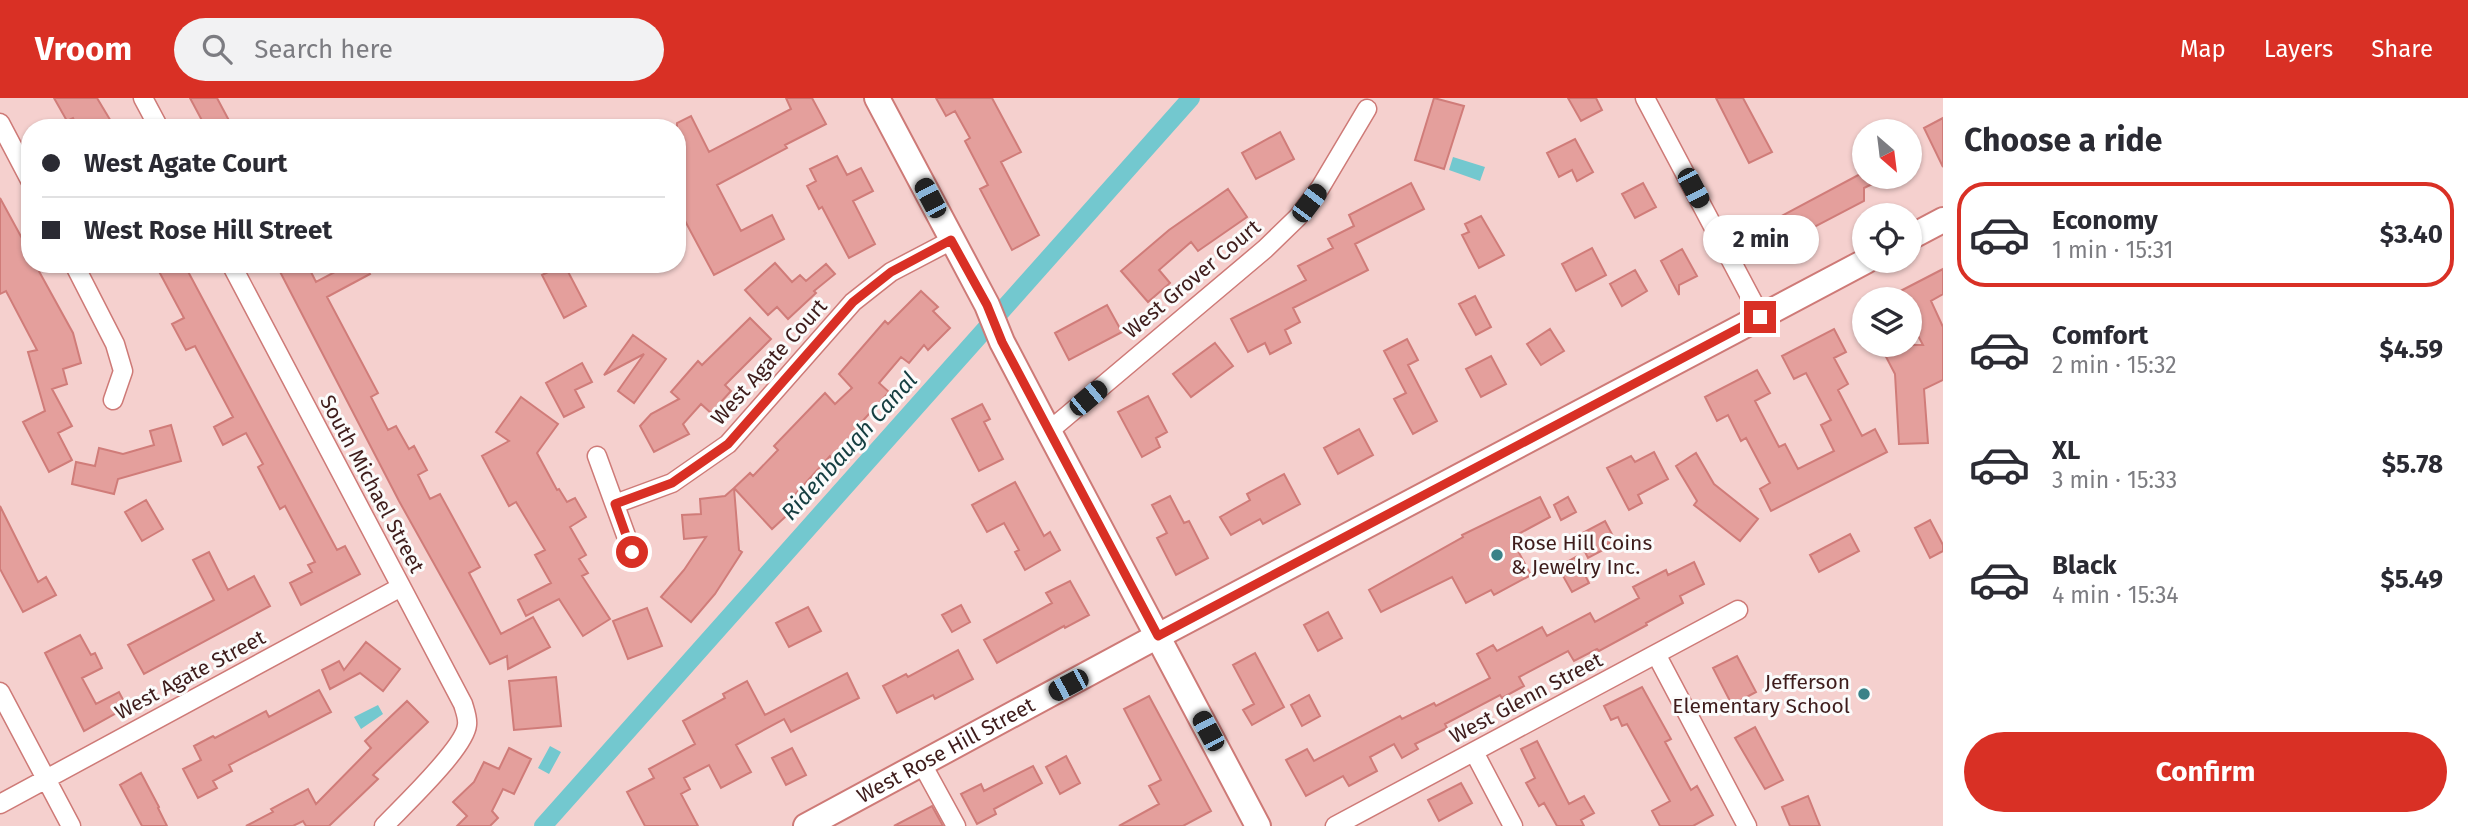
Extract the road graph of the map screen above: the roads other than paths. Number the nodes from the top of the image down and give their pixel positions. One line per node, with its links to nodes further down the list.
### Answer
1 (143, 98): 5 (street)
2 (877, 98): 10 (street)
3 (1645, 98): 14 (street)
4 (1367, 109): 16 (street, West Grover Court)
5 (154, 119)
6 (0, 123): 7 (street)
7 (21, 163)
8 (1943, 220): 9 (street)
9 (1922, 231)
10 (951, 240): 16 (street); 18 (street, West Agate Court)
11 (1852, 268): 14 (street, West Rose Hill Street)
12 (79, 273): 15 (street)
13 (236, 273): 20 (street, South Michael Street)
14 (1760, 317): 22 (street, West Rose Hill Street)
15 (113, 401)
16 (1049, 430): 22 (street)
17 (597, 456): 18 (street)
18 (615, 504): 19 (street)
19 (632, 552)
20 (401, 587): 27 (street, West Agate Street); 30 (street, South Michael Street)
21 (1738, 610): 23 (street, West Glenn Street)
22 (1158, 636): 26 (street, West Rose Hill Street); 33 (street)
23 (1656, 654): 25 (street, West Glenn Street); 36 (street)
24 (0, 692): 27 (street)
25 (1474, 752): 34 (street, West Glenn Street); 35 (street)
26 (922, 764): 31 (street, West Rose Hill Street); 32 (street)
27 (46, 779): 28 (street, West Agate Street); 29 (street)
28 (0, 804)
29 (71, 826)
30 (384, 826)
31 (808, 826)
32 (956, 826)
33 (1258, 826)
34 (1335, 826)
35 (1513, 826)
36 (1747, 826)

